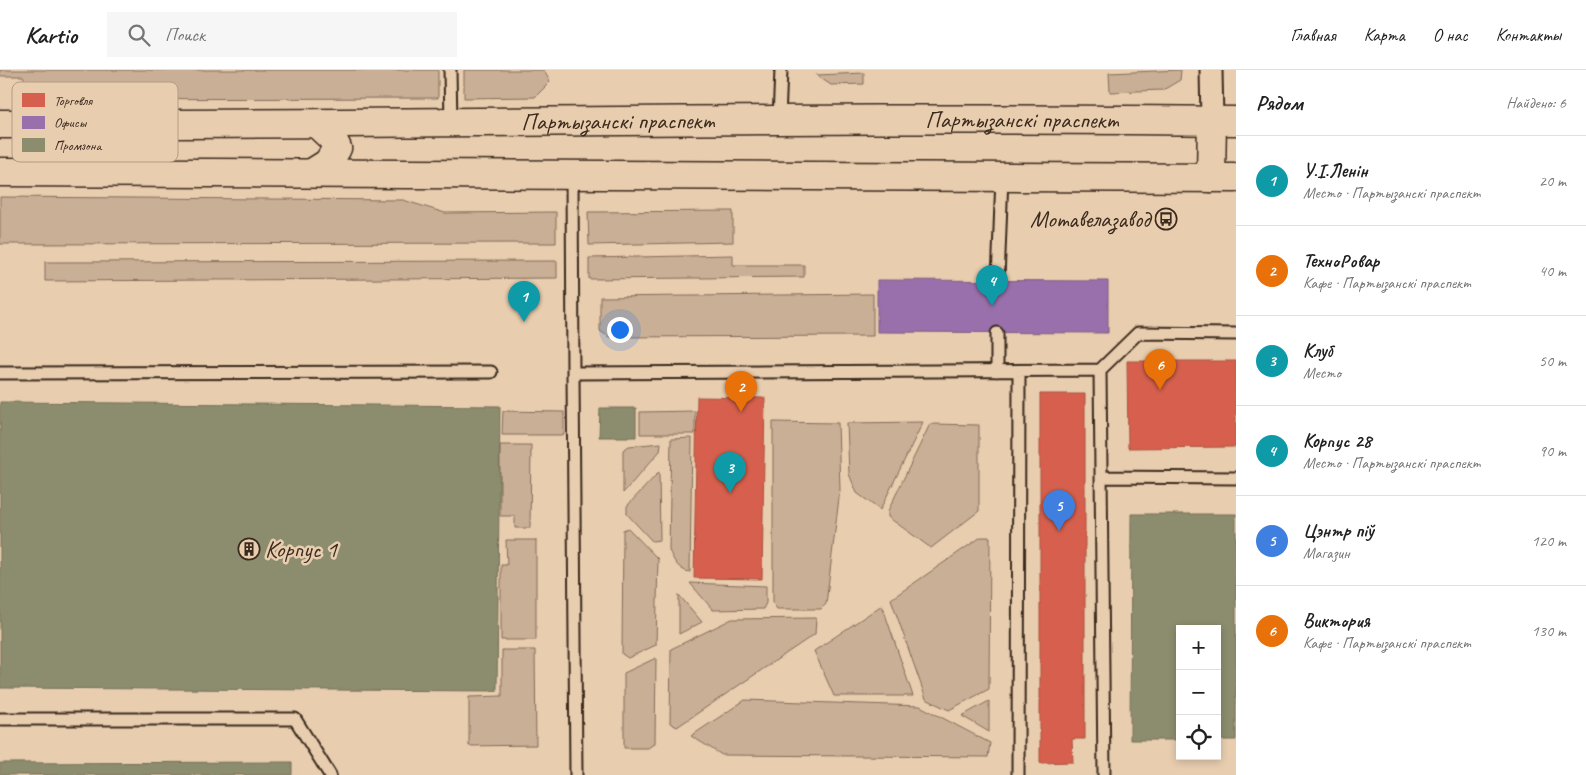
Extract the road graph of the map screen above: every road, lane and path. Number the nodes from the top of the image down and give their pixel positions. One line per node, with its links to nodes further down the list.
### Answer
1 (450, 70): 8 (lane)
2 (781, 70): 4 (lane)
3 (1211, 70): 5 (street)
4 (779, 119): 5 (main road, Партызанскі праспект); 8 (main road, Партызанскі праспект)
5 (1224, 121): 13 (main road)
6 (178, 124): 7 (main road, Партызанскі праспект)
7 (317, 124): 8 (main road, Партызанскі праспект); 10 (main road)
8 (451, 124)
9 (0, 172): 10 (main road)
10 (312, 173): 11 (main road)
11 (572, 175): 12 (main road); 22 (lane)
12 (1002, 178): 13 (main road); 14 (lane)
13 (1224, 178)
14 (998, 280)
15 (997, 333): 18 (lane)
16 (1236, 334): 17 (lane)
17 (1100, 370): 19 (lane); 23 (lane)
18 (997, 371): 19 (lane); 22 (lane)
19 (1019, 371): 28 (lane)
20 (491, 372): 21 (lane)
21 (0, 373)
22 (573, 373): 27 (lane)
23 (1102, 477): 24 (lane); 29 (lane)
24 (1236, 478)
25 (0, 719): 26 (lane)
26 (330, 775)
27 (576, 775)
28 (1018, 775)
29 (1104, 775)

